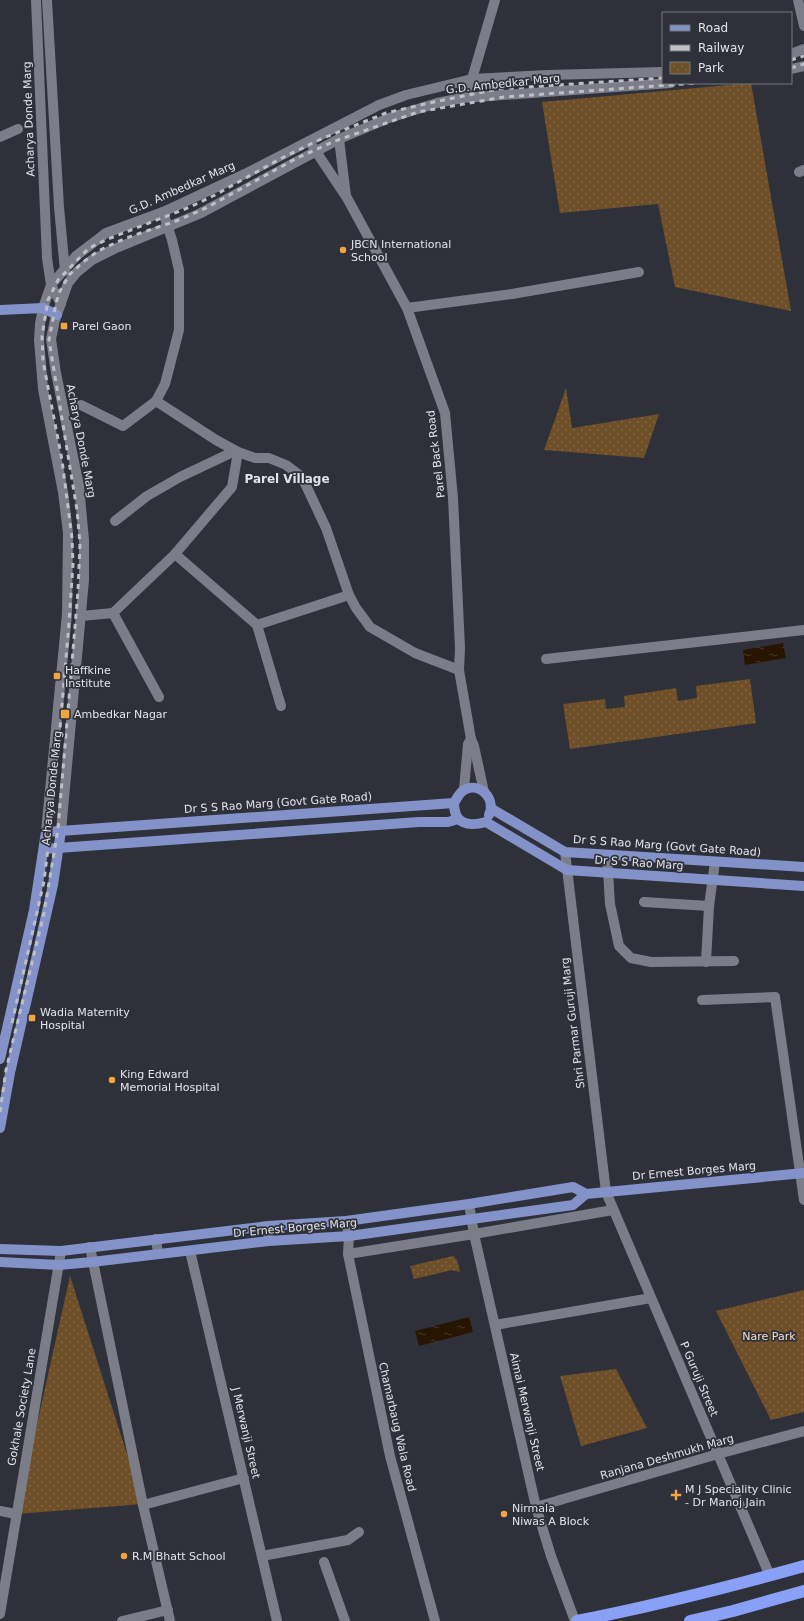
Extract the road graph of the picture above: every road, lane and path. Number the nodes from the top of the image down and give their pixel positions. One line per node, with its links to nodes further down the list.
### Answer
1 (36, 0): 26 (street, Acharya Donde Marg)
2 (47, 0): 23 (street)
3 (495, 0): 11 (street)
4 (798, 0): 5 (street)
5 (804, 26)
6 (804, 49): 7 (street)
7 (792, 54)
8 (804, 66): 9 (street)
9 (792, 69)
10 (662, 72): 11 (street, G.D. Ambedkar Marg)
11 (472, 79): 13 (street); 16 (street, G.D. Ambedkar Marg)
12 (662, 84): 13 (street, G.D. Ambedkar Marg)
13 (462, 98): 17 (street, G.D. Ambedkar Marg)
14 (18, 130): 15 (street)
15 (0, 137)
16 (309, 140): 18 (street); 21 (street, G.D. Ambedkar Marg)
17 (340, 140): 18 (street, G.D. Ambedkar Marg); 20 (street, Parel Back Road)
18 (316, 152): 19 (street, G.D. Ambedkar Marg); 20 (street)
19 (259, 183): 22 (street, Acharya Donde Marg)
20 (346, 196): 29 (street, Parel Back Road)
21 (163, 212): 22 (street); 23 (street, G.D. Ambedkar Marg)
22 (168, 227): 25 (street, Acharya Donde Marg); 32 (street)
23 (64, 269): 25 (street); 26 (street, Acharya Donde Marg)
24 (640, 272): 29 (street)
25 (68, 283): 27 (street, Acharya Donde Marg)
26 (51, 285): 27 (street); 28 (street, Acharya Donde Marg)
27 (61, 304): 31 (street, Acharya Donde Marg)
28 (43, 308): 30 (main road); 31 (main road); 35 (street, Acharya Donde Marg)
29 (407, 308): 47 (street, Parel Back Road)
30 (0, 310)
31 (57, 315): 34 (street, Acharya Donde Marg)
32 (156, 401): 33 (street); 36 (street)
33 (81, 405)
34 (66, 422): 35 (street); 41 (street, Acharya Donde Marg)
35 (49, 424): 44 (street, Acharya Donde Marg)
36 (237, 452): 37 (street); 38 (street); 39 (street)
37 (115, 521)
38 (175, 554): 40 (street); 42 (street)
39 (349, 595): 42 (street); 47 (street)
40 (112, 613): 41 (street); 48 (street)
41 (81, 616): 45 (street, Acharya Donde Marg)
42 (257, 625): 49 (street)
43 (804, 630): 46 (street)
44 (63, 647): 45 (street); 50 (street, Acharya Donde Marg)
45 (77, 648): 51 (street, Acharya Donde Marg)
46 (546, 660)
47 (458, 670): 52 (street, Parel Back Road)
48 (159, 697)
49 (282, 706)
50 (56, 731): 51 (street); 60 (street, Acharya Donde Marg)
51 (70, 733): 59 (street, Acharya Donde Marg)
52 (471, 739): 53 (street, Parel Back Road); 54 (street, Parel Back Road)
53 (464, 789): 54 (main road); 55 (main road)
54 (484, 792): 56 (main road)
55 (454, 803): 57 (main road); 59 (main road, Dr S S Rao Marg (Govt Gate Road))
56 (492, 809): 58 (main road); 63 (main road, Dr S S Rao Marg (Govt Gate Road))
57 (458, 819): 58 (main road); 61 (main road)
58 (486, 822): 67 (main road, Dr S S Rao Marg)
59 (61, 831): 60 (main road, Dr S S Rao Marg (Govt Gate Road)); 61 (main road, Acharya Donde Marg)
60 (46, 832): 62 (main road, Acharya Donde Marg)
61 (58, 848): 62 (main road); 77 (main road, Acharya Donde Marg)
62 (44, 849): 76 (main road, Acharya Donde Marg)
63 (565, 852): 64 (main road, Dr S S Rao Marg (Govt Gate Road)); 67 (street, Shri Parmar Guruji Marg)
64 (607, 855): 65 (main road, Dr S S Rao Marg (Govt Gate Road)); 68 (street)
65 (715, 862): 66 (main road, Dr S S Rao Marg (Govt Gate Road)); 69 (street)
66 (804, 867)
67 (567, 870): 68 (main road, Dr S S Rao Marg); 81 (street, Shri Parmar Guruji Marg)
68 (608, 873): 69 (main road, Dr S S Rao Marg); 74 (street)
69 (713, 879): 70 (main road, Dr S S Rao Marg); 72 (street)
70 (804, 886)
71 (644, 902): 72 (street)
72 (709, 906): 74 (street)
73 (734, 961): 74 (street)
74 (706, 962)
75 (702, 1000): 80 (street)
76 (4, 1041): 77 (main road); 78 (main road, Acharya Donde Marg)
77 (16, 1045): 79 (main road, Acharya Donde Marg)
78 (0, 1059)
79 (0, 1128)
80 (802, 1173): 81 (main road, Dr Ernest Borges Marg); 83 (street)
81 (606, 1192): 82 (main road, Dr Ernest Borges Marg); 85 (street, P Guruji Street)
82 (586, 1194): 84 (main road, Dr Ernest Borges Marg); 86 (main road, Dr Ernest Borges Marg)
83 (804, 1200)
84 (469, 1204): 86 (street, Aimai Merwanji Street); 87 (main road, Dr Ernest Borges Marg)
85 (613, 1210): 89 (street); 102 (street, P Guruji Street)
86 (472, 1220): 89 (street, Aimai Merwanji Street); 90 (main road, Dr Ernest Borges Marg)
87 (346, 1221): 88 (main road, Dr Ernest Borges Marg); 90 (street, Chamarbaug Wala Road)
88 (268, 1226): 91 (main road, Dr Ernest Borges Marg); 92 (street)
89 (474, 1234): 98 (street); 103 (street, Aimai Merwanji Street)
90 (349, 1236): 92 (main road, Dr Ernest Borges Marg); 98 (street, Chamarbaug Wala Road)
91 (156, 1239): 93 (main road, Dr Ernest Borges Marg); 97 (street)
92 (269, 1241): 96 (main road, Dr Ernest Borges Marg)
93 (90, 1247): 95 (main road, Dr Ernest Borges Marg); 100 (street)
94 (0, 1249): 95 (main road, Dr Ernest Borges Marg)
95 (61, 1251): 101 (street, Gokhale Society Lane)
96 (190, 1251): 97 (main road, Dr Ernest Borges Marg); 106 (street, J Merwanji Street)
97 (158, 1254): 100 (main road, Dr Ernest Borges Marg)
98 (348, 1254): 124 (street, Chamarbaug Wala Road)
99 (0, 1262): 101 (main road, Dr Ernest Borges Marg)
100 (92, 1262): 101 (main road, Dr Ernest Borges Marg); 107 (street)
101 (59, 1265): 110 (street, Gokhale Society Lane)
102 (651, 1298): 103 (street); 105 (street, P Guruji Street)
103 (494, 1325): 108 (street, Aimai Merwanji Street)
104 (804, 1431): 105 (street, Ranjana Deshmukh Marg)
105 (718, 1454): 108 (street, Ranjana Deshmukh Marg); 115 (street, P Guruji Street)
106 (244, 1478): 107 (street); 112 (street, J Merwanji Street)
107 (144, 1505): 117 (street)
108 (536, 1507): 125 (street, Aimai Merwanji Street)
109 (0, 1511): 110 (street)
110 (16, 1514): 118 (street, Gokhale Society Lane)
111 (359, 1532): 112 (street)
112 (262, 1556): 122 (street, J Merwanji Street)
113 (324, 1562): 123 (street)
114 (804, 1566): 115 (highway)
115 (770, 1576): 125 (highway)
116 (804, 1591): 119 (highway)
117 (168, 1610): 120 (street); 121 (street)
118 (0, 1614)
119 (714, 1618): 126 (highway)
120 (122, 1621)
121 (170, 1621)
122 (278, 1621)
123 (345, 1621)
124 (435, 1621)
125 (576, 1621)
126 (690, 1621)

